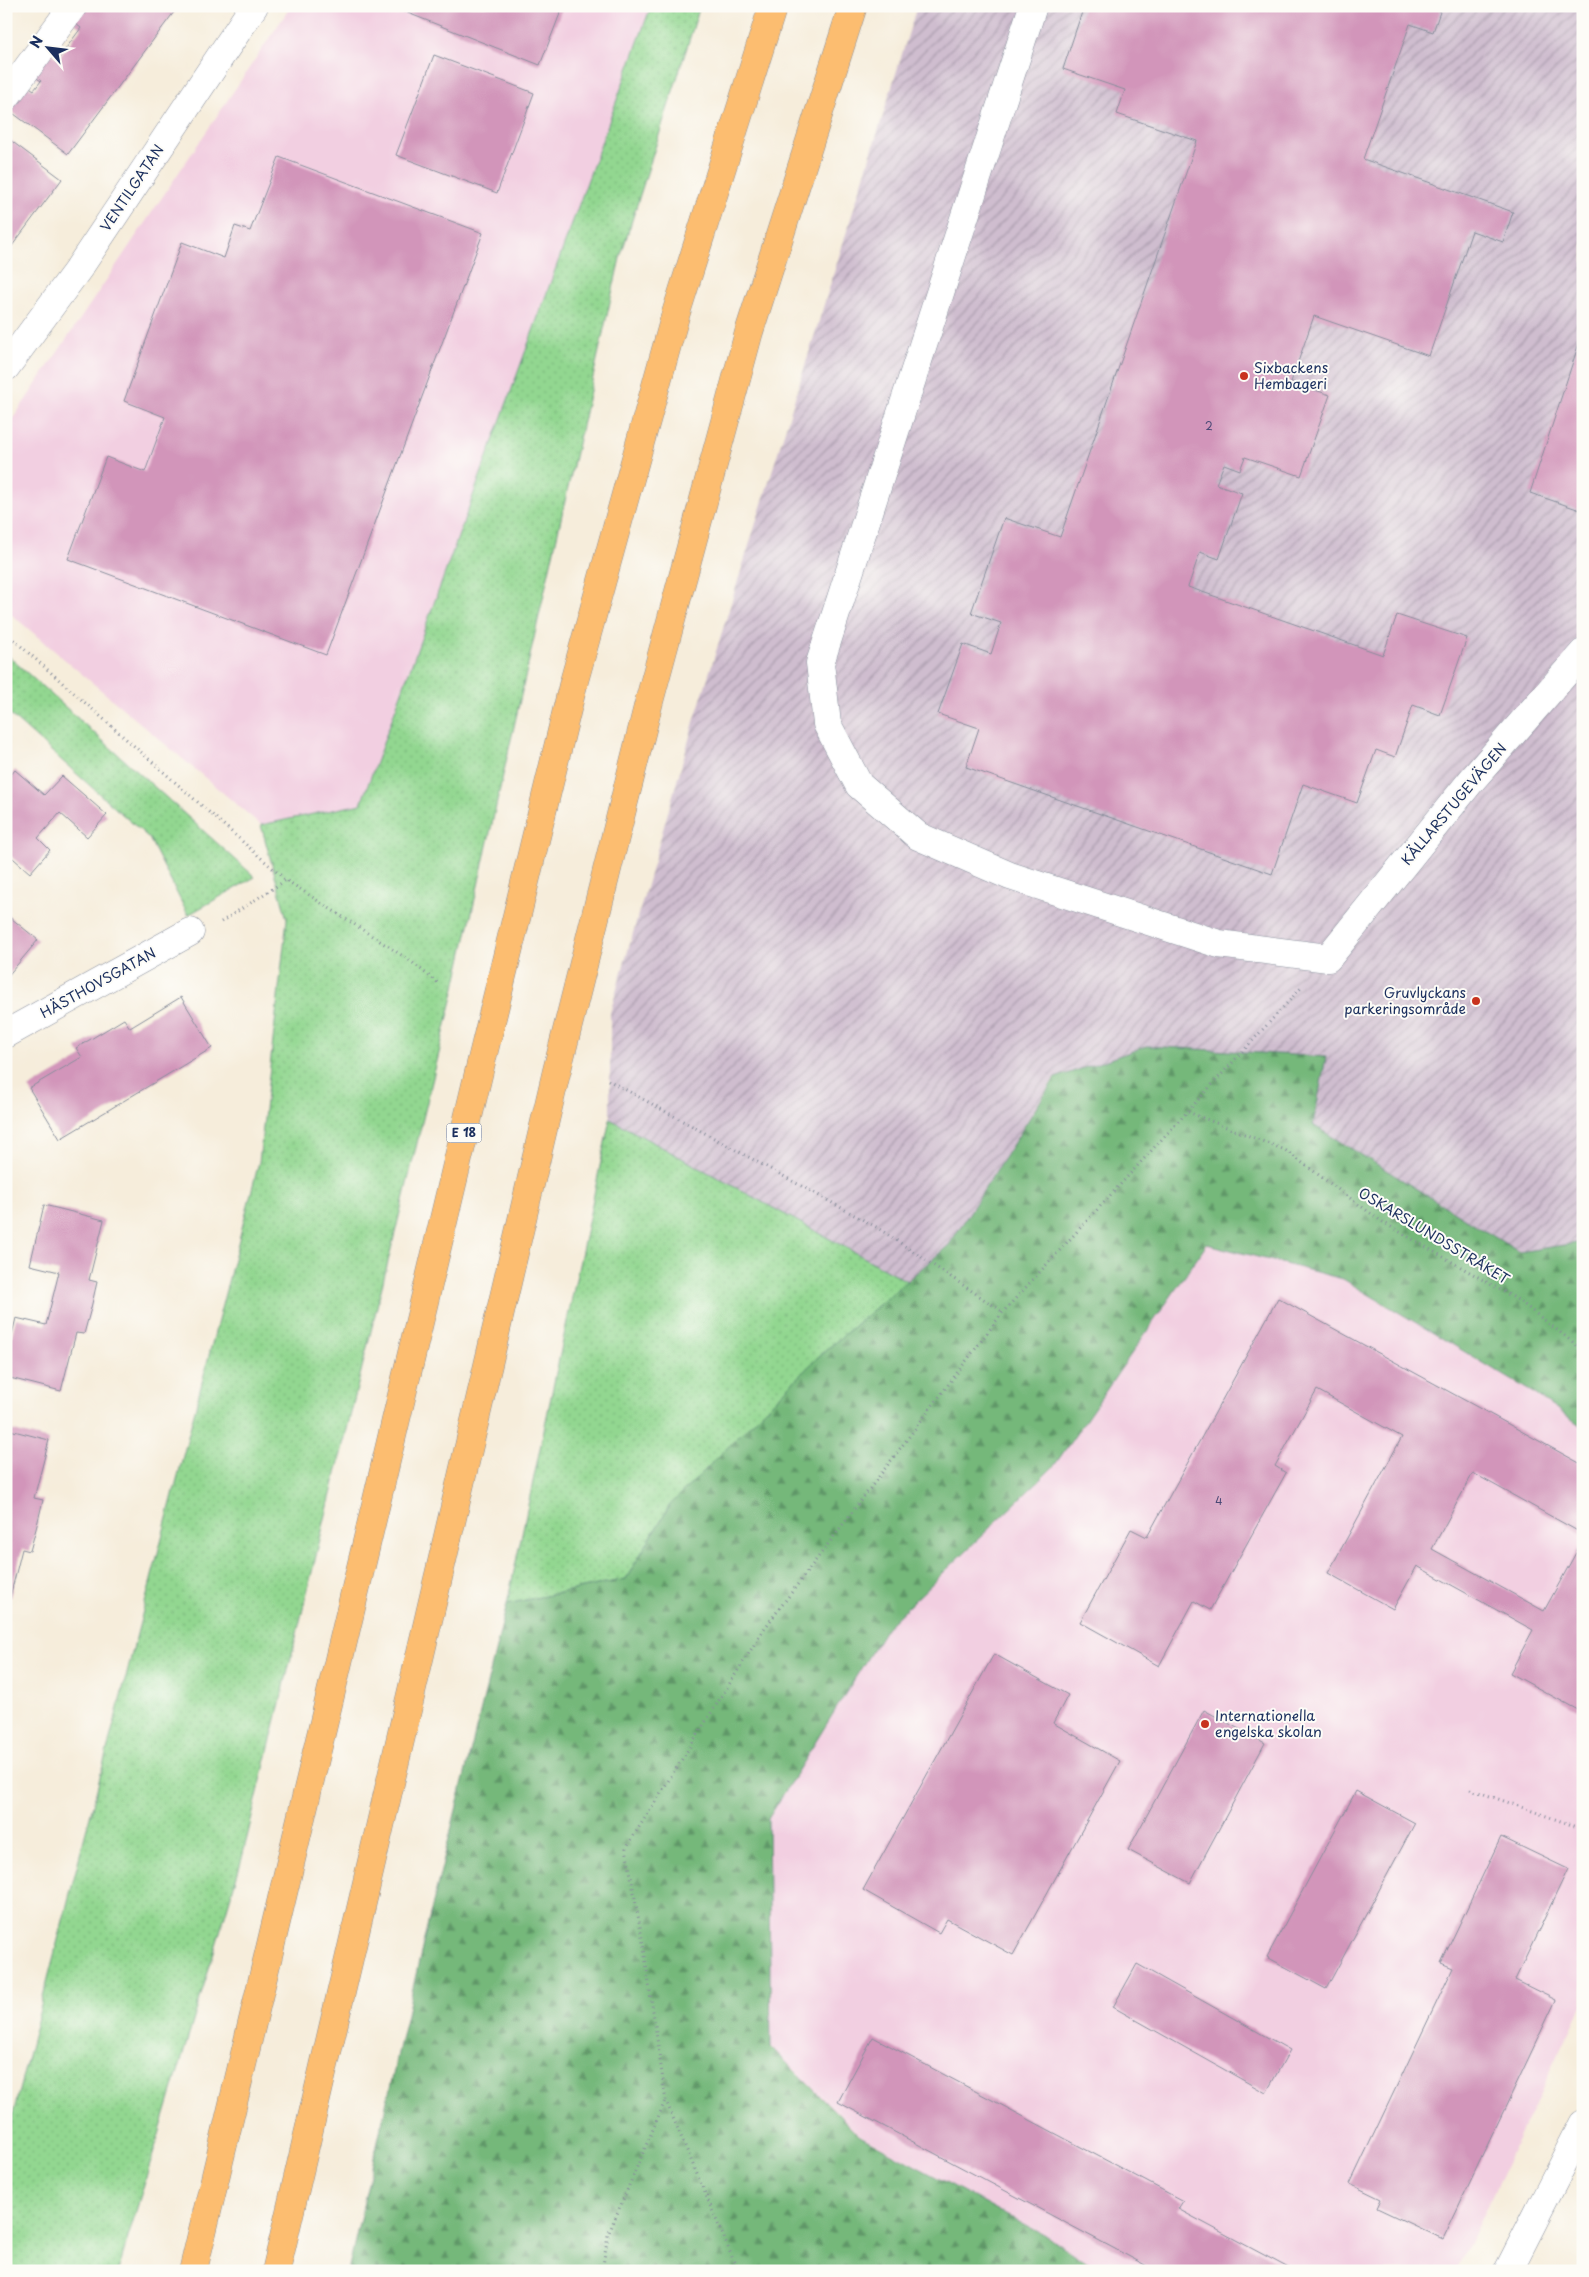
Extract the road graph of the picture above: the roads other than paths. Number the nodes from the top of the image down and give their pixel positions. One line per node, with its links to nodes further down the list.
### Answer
1 (73, 6): 6 (street)
2 (254, 6): 7 (street, VENTILGATAN)
3 (773, 6): 12 (highway, E 18)
4 (853, 6): 13 (highway)
5 (1033, 6): 8 (street, KÄLLARSTUGEVÄGEN)
6 (6, 97)
7 (6, 367)
8 (1583, 653)
9 (190, 932): 10 (street, HÄSTHOVSGATAN)
10 (6, 1034)
11 (1583, 2124): 14 (street)
12 (193, 2271)
13 (276, 2271)
14 (1508, 2271)

